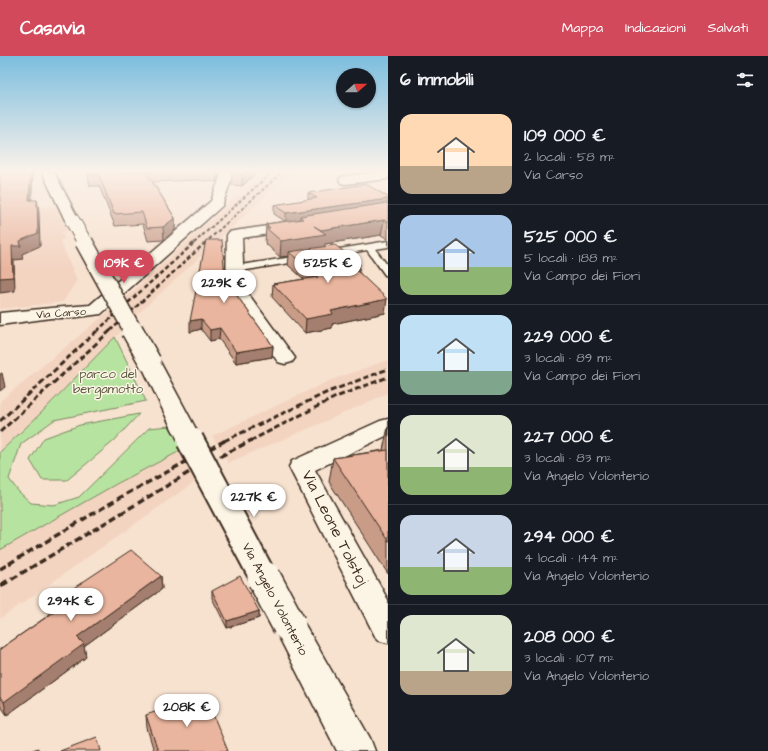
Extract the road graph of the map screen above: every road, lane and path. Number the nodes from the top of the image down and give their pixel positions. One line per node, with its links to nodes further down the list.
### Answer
1 (64, 204): 12 (street, Via Angelo Volonterio, bridge)
2 (215, 204): 8 (street, Via Carso)
3 (311, 224): 6 (street)
4 (388, 244): 5 (lane)
5 (369, 247): 6 (lane); 7 (lane)
6 (234, 269): 9 (street)
7 (388, 273)
8 (0, 319)
9 (285, 358)
10 (388, 426): 11 (street, Via Leone Tolstoj)
11 (388, 630)
12 (357, 751)

